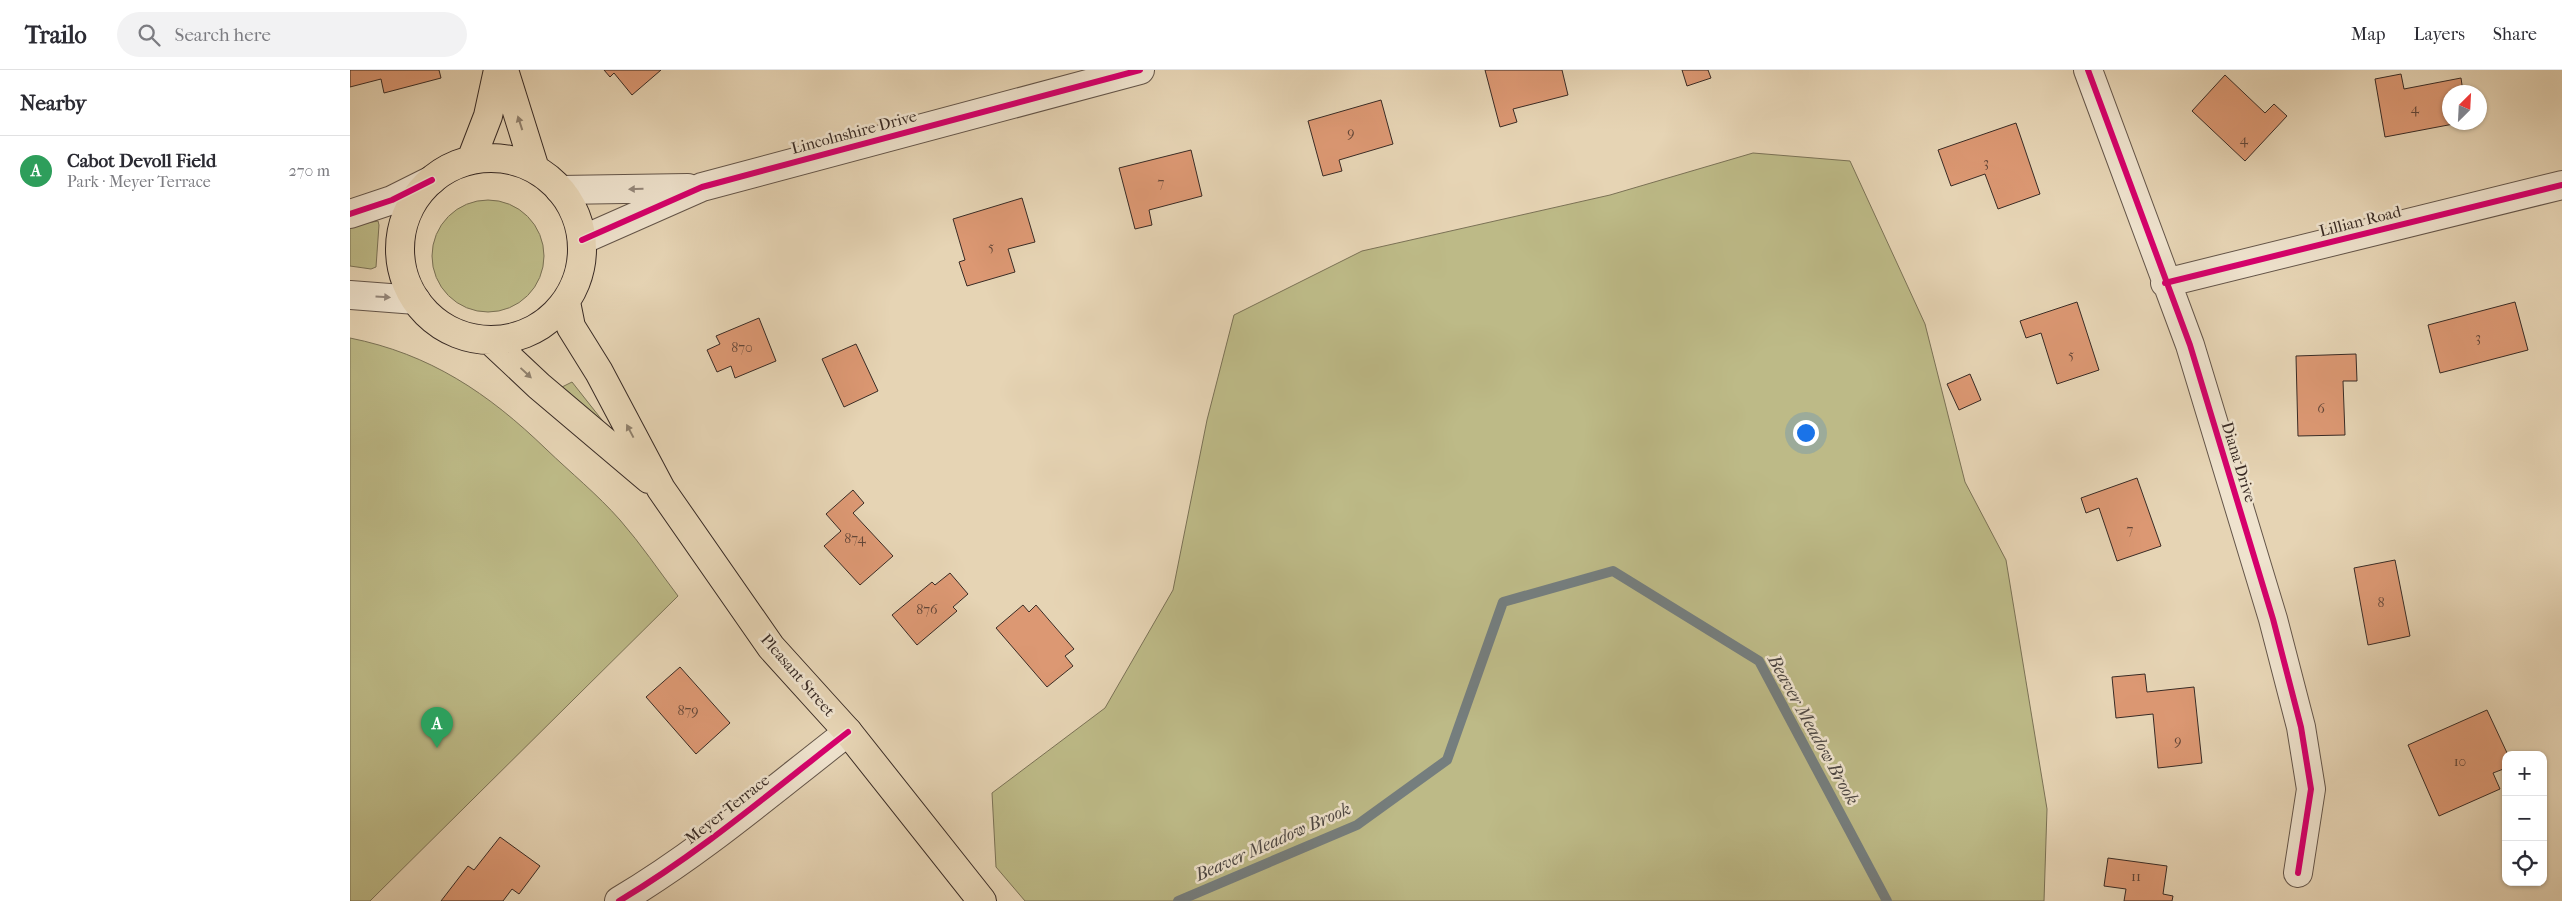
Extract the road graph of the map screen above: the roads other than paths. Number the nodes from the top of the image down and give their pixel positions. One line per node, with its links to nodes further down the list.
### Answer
1 (498, 70): 5 (main road)
2 (504, 70): 6 (main road, one-way to 2)
3 (1140, 70): 9 (street, Lincolnshire Drive)
4 (2088, 70): 13 (street, Diana Drive)
5 (471, 160): 6 (main road); 7 (main road)
6 (535, 169): 10 (main road)
7 (432, 180): 11 (street); 15 (main road)
8 (2562, 184): 13 (street, Lillian Road)
9 (702, 188): 10 (street, Lincolnshire Drive, one-way to 10); 12 (street, Lincolnshire Drive)
10 (560, 190): 12 (main road)
11 (350, 214)
12 (582, 240): 16 (main road)
13 (2165, 283): 20 (street, Diana Drive)
14 (350, 295): 15 (street, one-way to 15)
15 (416, 300): 17 (main road)
16 (566, 302): 17 (main road); 18 (main road, Pleasant Street, one-way to 16)
17 (490, 340): 18 (main road, Pleasant Street, one-way to 18)
18 (661, 489): 19 (main road, Pleasant Street)
19 (848, 732): 21 (street, Meyer Terrace); 22 (main road, Pleasant Street)
20 (2298, 873)
21 (619, 901)
22 (982, 901)

